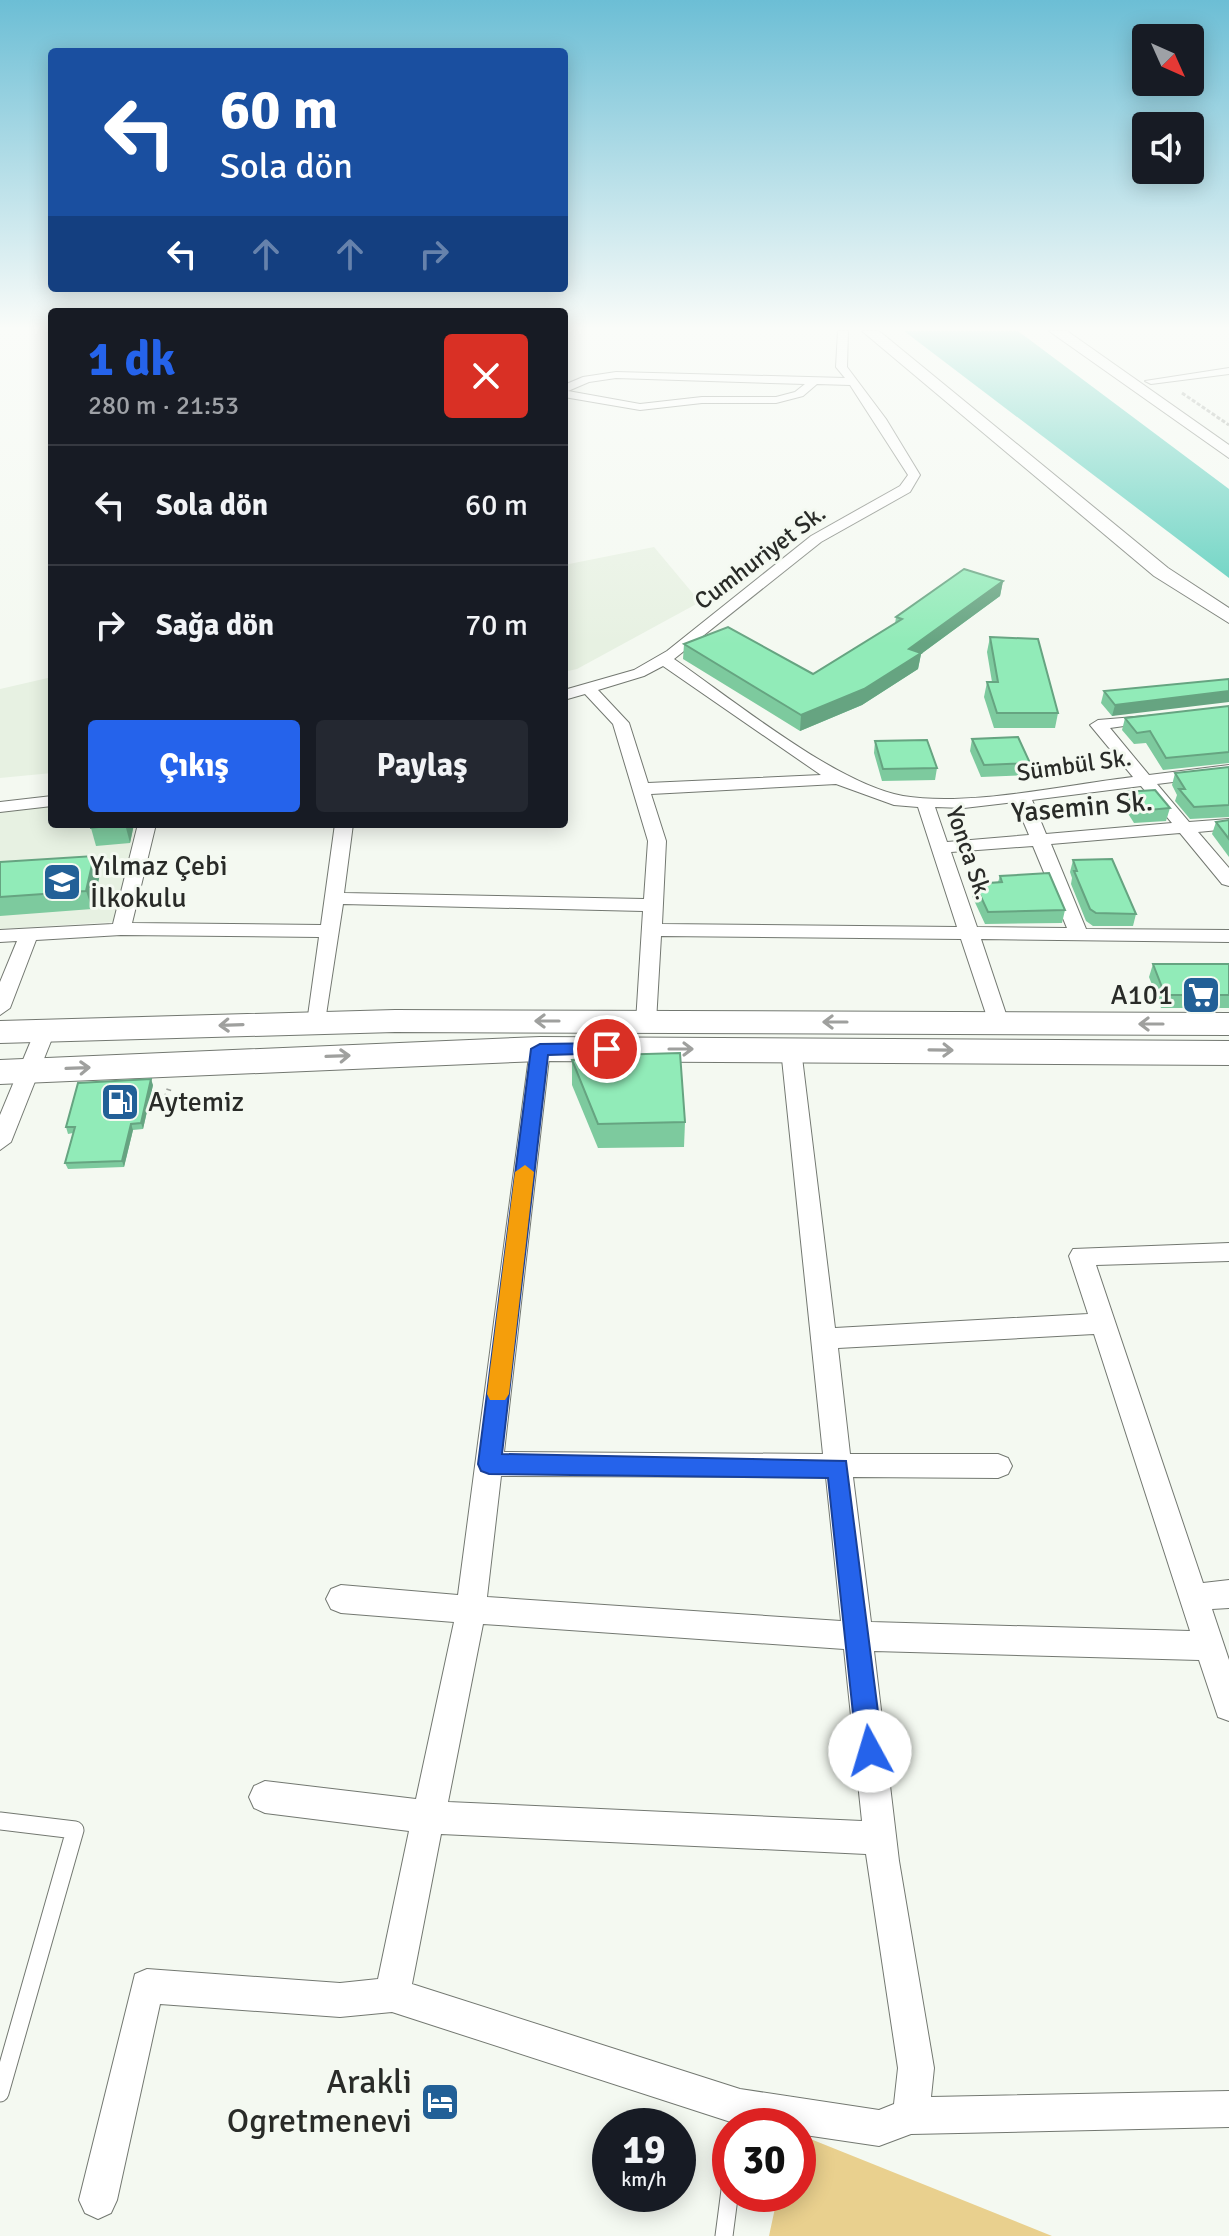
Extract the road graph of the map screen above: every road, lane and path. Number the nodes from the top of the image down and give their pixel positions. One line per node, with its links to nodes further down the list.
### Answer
1 (889, 435): 8 (street, Cumhuriyet Sk.)
2 (996, 435): 5 (street)
3 (1204, 435): 4 (street)
4 (1229, 453)
5 (1161, 572): 6 (street); 7 (street)
6 (1229, 617)
7 (1229, 639)
8 (663, 659): 9 (street, Cumhuriyet Sk.); 13 (street, Yonca Sk.)
9 (588, 688): 10 (street, Cumhuriyet Sk.); 15 (street)
10 (568, 694)
11 (1171, 716): 14 (street)
12 (1229, 770): 14 (street, Sümbül Sk.)
13 (838, 779): 15 (street); 18 (street, Yonca Sk.)
14 (1145, 779): 16 (street, Sümbül Sk.); 21 (street)
15 (641, 789): 28 (street)
16 (1022, 797): 18 (street, Sümbül Sk.); 24 (street)
17 (48, 801): 19 (street)
18 (926, 805): 25 (street, Yonca Sk.)
19 (0, 807)
20 (1229, 824): 21 (street, Yasemin Sk.)
21 (1185, 827): 24 (street, Yasemin Sk.); 26 (street)
22 (146, 828): 29 (street)
23 (343, 828): 27 (street)
24 (1039, 839): 25 (street, Yasemin Sk.); 34 (street)
25 (940, 848): 32 (street, Yonca Sk.)
26 (1229, 880)
27 (333, 898): 28 (street); 31 (street)
28 (653, 905): 30 (street)
29 (121, 929): 31 (street); 33 (street)
30 (652, 930): 32 (street); 38 (street)
31 (329, 931): 39 (street)
32 (969, 933): 34 (street); 40 (street, Yonca Sk.)
33 (29, 934): 35 (street); 37 (street)
34 (1079, 934): 36 (street)
35 (0, 936)
36 (1229, 936)
37 (0, 1008)
38 (646, 1022): 39 (main road, one-way to 39); 40 (main road, one-way to 38)
39 (317, 1023): 42 (main road, one-way to 42)
40 (999, 1023): 41 (main road, one-way to 40)
41 (1229, 1024)
42 (45, 1031): 43 (main road); 47 (street)
43 (0, 1032)
44 (540, 1049): 45 (main road, one-way to 45); 47 (main road, one-way to 44); 52 (street)
45 (791, 1049): 46 (main road, one-way to 46); 51 (street)
46 (1229, 1053)
47 (15, 1071): 48 (street)
48 (0, 1142)
49 (1229, 1252): 50 (street)
50 (1103, 1323): 51 (street); 56 (street)
51 (823, 1339): 54 (street)
52 (489, 1464): 54 (street); 58 (street)
53 (998, 1466): 54 (street)
54 (838, 1468): 59 (street)
55 (1229, 1594): 56 (street)
56 (1193, 1597): 60 (street)
57 (341, 1599): 58 (street)
58 (471, 1610): 59 (street); 63 (street)
59 (857, 1636): 60 (street); 65 (street)
60 (1209, 1646): 61 (street)
61 (1229, 1706)
62 (265, 1797): 63 (street)
63 (430, 1817): 65 (street); 66 (street)
64 (0, 1821): 67 (lane)
65 (880, 1838): 70 (street)
66 (392, 1995): 68 (street); 72 (street)
67 (0, 2093)
68 (713, 2108)
69 (1229, 2109): 70 (street)
70 (911, 2116): 71 (street)
71 (816, 2123)
72 (98, 2200)
73 (727, 2212): 74 (lane)
74 (724, 2236)

